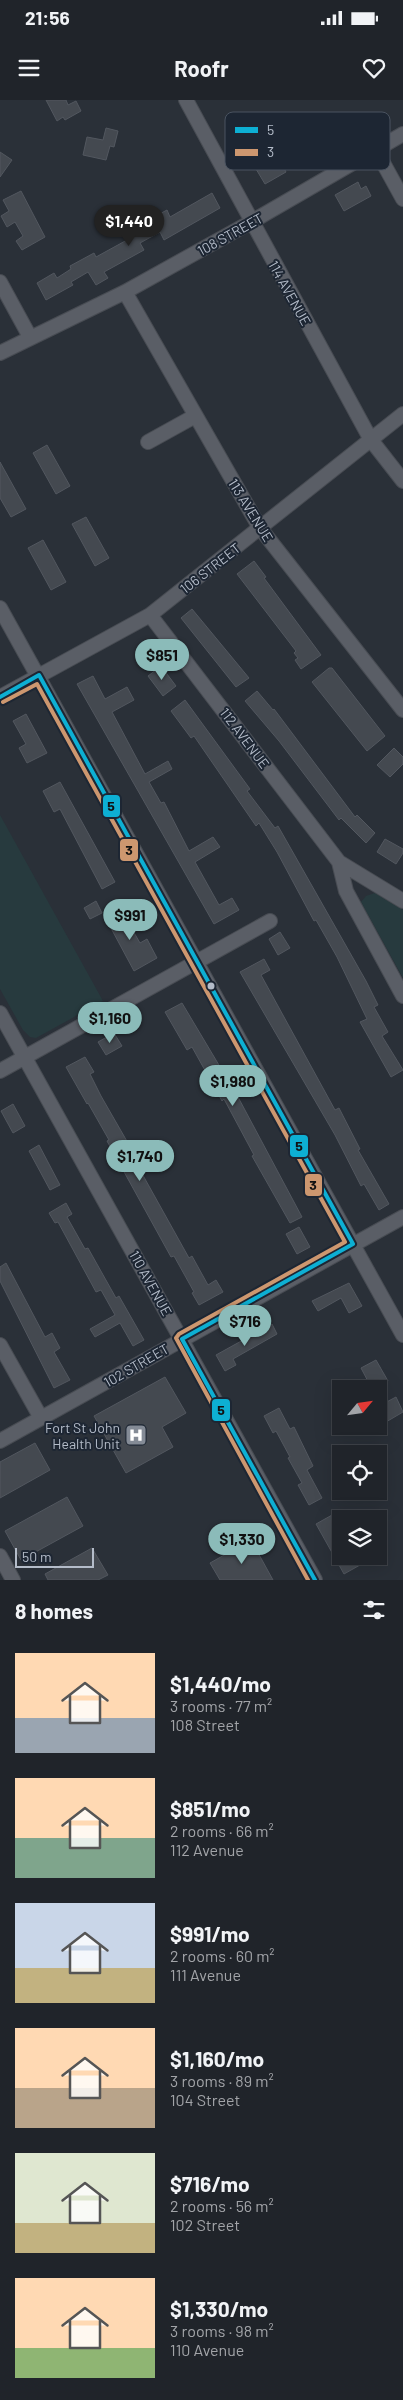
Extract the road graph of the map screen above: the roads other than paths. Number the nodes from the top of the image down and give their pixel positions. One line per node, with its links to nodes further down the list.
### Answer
1 (186, 100): 7 (street, 114 AVENUE)
2 (403, 134): 3 (street, 108 STREET)
3 (390, 142)
4 (341, 170): 7 (street, 108 STREET)
5 (387, 170): 6 (street)
6 (403, 199)
7 (251, 222): 9 (street, 108 STREET); 14 (street, 114 AVENUE)
8 (0, 282): 10 (street)
9 (126, 292): 10 (street, 108 STREET); 13 (street, 113 AVENUE)
10 (30, 337): 11 (street, 108 STREET)
11 (0, 353)
12 (403, 414): 14 (street, 106 STREET)
13 (195, 416): 15 (street); 17 (street, 113 AVENUE)
14 (371, 440): 16 (street, 114 AVENUE); 17 (street, 106 STREET)
15 (148, 442)
16 (403, 481)
17 (260, 528): 19 (street, 106 STREET); 22 (street, 113 AVENUE)
18 (0, 608): 20 (street)
19 (150, 615): 20 (street, 106 STREET); 23 (street, 112 AVENUE)
20 (39, 675): 21 (street, 106 STREET); 26 (street)
21 (0, 697)
22 (403, 710)
23 (339, 862): 24 (street, 112 AVENUE); 27 (street, 112 AVENUE)
24 (403, 901)
25 (270, 921): 26 (street)
26 (197, 961): 29 (street); 32 (street)
27 (403, 996)
28 (0, 1013): 29 (street, 110 AVENUE)
29 (25, 1058): 30 (street); 34 (street, 110 AVENUE)
30 (0, 1071)
31 (403, 1217): 32 (street, 102 STREET)
32 (353, 1244): 33 (street); 34 (street, 102 STREET)
33 (403, 1335)
34 (182, 1339): 36 (street, 102 STREET); 40 (street, 110 AVENUE)
35 (0, 1345): 36 (street)
36 (41, 1418): 37 (street, 102 STREET)
37 (0, 1441)
38 (0, 1556): 39 (street)
39 (13, 1580)
40 (315, 1580)

